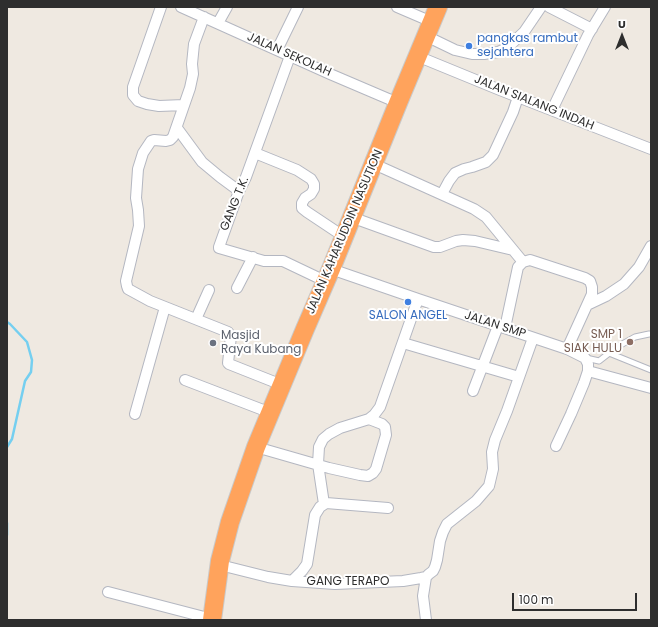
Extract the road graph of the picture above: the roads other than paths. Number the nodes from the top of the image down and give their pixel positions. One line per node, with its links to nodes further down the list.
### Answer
1 (160, 7): 18 (street)
2 (181, 7): 9 (street, JALAN SEKOLAH)
3 (227, 7): 11 (street)
4 (298, 7): 13 (street)
5 (397, 7): 10 (street)
6 (541, 7): 10 (street)
7 (549, 7): 12 (street)
8 (605, 7): 12 (street)
9 (204, 17): 11 (street, JALAN SEKOLAH); 18 (street)
10 (432, 22): 15 (highway, JALAN KAHARUDDIN NASUTION)
11 (218, 23): 13 (street, JALAN SEKOLAH)
12 (592, 29): 19 (street)
13 (277, 50): 14 (street, JALAN SEKOLAH)
14 (290, 56): 17 (street, JALAN SEKOLAH); 22 (street, GANG T.K.)
15 (417, 56): 16 (street, JALAN SIALANG INDAH); 17 (highway, JALAN KAHARUDDIN NASUTION)
16 (518, 97): 19 (street, JALAN SIALANG INDAH); 25 (street)
17 (398, 103): 23 (highway, JALAN KAHARUDDIN NASUTION)
18 (184, 105): 20 (street)
19 (552, 110): 21 (street, JALAN SIALANG INDAH)
20 (176, 128): 24 (street); 37 (street)
21 (651, 149)
22 (255, 153): 24 (street, GANG T.K.); 27 (street)
23 (374, 164): 25 (street); 26 (highway, JALAN KAHARUDDIN NASUTION)
24 (239, 191): 30 (street, GANG T.K.)
25 (442, 194): 29 (street)
26 (351, 217): 27 (highway, JALAN KAHARUDDIN NASUTION); 29 (street)
27 (344, 236): 32 (highway, JALAN KAHARUDDIN NASUTION)
28 (651, 246): 36 (street)
29 (513, 250): 31 (street)
30 (253, 257): 32 (street, GANG T.K.); 33 (street)
31 (523, 262): 36 (street); 39 (street)
32 (328, 275): 35 (street, JALAN SMP); 51 (highway, JALAN KAHARUDDIN NASUTION)
33 (237, 288)
34 (209, 290): 38 (street)
35 (418, 299): 39 (street, JALAN SMP); 42 (street)
36 (587, 305): 43 (street)
37 (165, 307): 38 (street); 55 (street)
38 (196, 319): 51 (street)
39 (502, 327): 41 (street, JALAN SMP); 46 (street)
40 (651, 334): 44 (lane)
41 (533, 338): 43 (street, JALAN SMP); 49 (street)
42 (402, 342): 46 (street); 56 (street)
43 (567, 349): 45 (street, JALAN SMP)
44 (609, 353): 45 (lane); 47 (lane)
45 (585, 358): 48 (street)
46 (482, 366): 49 (street); 53 (street)
47 (651, 370)
48 (588, 371): 52 (street); 57 (street)
49 (519, 377): 63 (street)
50 (185, 380): 54 (street)
51 (282, 385): 54 (highway, JALAN KAHARUDDIN NASUTION)
52 (651, 388)
53 (473, 390)
54 (271, 413): 58 (highway, JALAN KAHARUDDIN NASUTION)
55 (135, 414)
56 (368, 418): 59 (street); 59 (street)
57 (556, 446)
58 (256, 447): 59 (street); 62 (highway, JALAN KAHARUDDIN NASUTION)
59 (318, 464): 60 (street)
60 (324, 504): 61 (street); 64 (street)
61 (388, 508)
62 (220, 565): 64 (street, GANG TERAPO); 66 (highway, JALAN KAHARUDDIN NASUTION)
63 (428, 575): 64 (street, GANG TERAPO); 67 (street)
64 (292, 581)
65 (108, 592): 66 (street)
66 (212, 620)
67 (426, 620)

